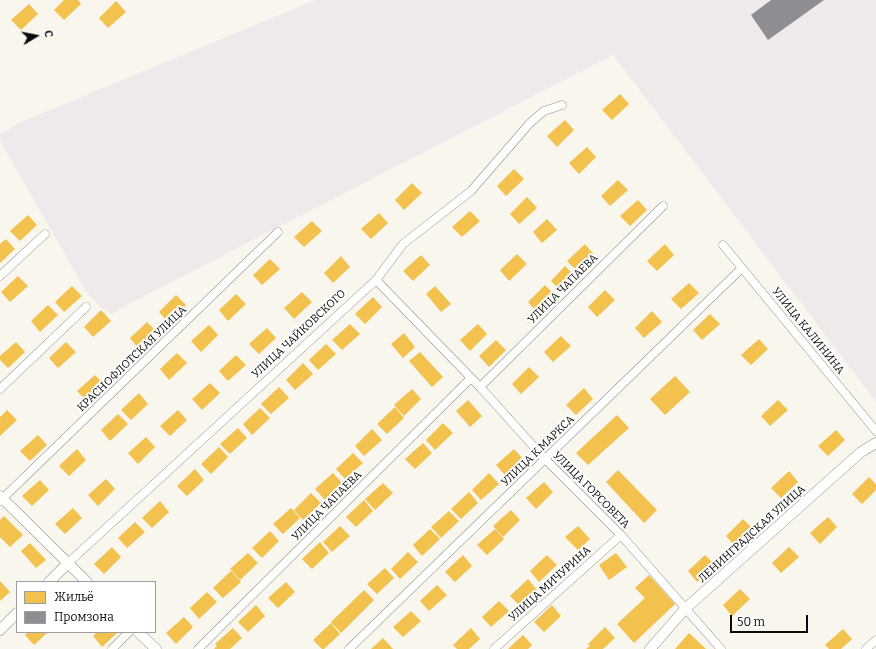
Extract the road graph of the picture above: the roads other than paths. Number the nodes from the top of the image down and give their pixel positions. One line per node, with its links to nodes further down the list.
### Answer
1 (562, 105): 8 (street, УЛИЦА ЧАЙКОВСКОГО)
2 (663, 206): 11 (street, УЛИЦА ЧАПАЕВА)
3 (278, 232): 16 (street, КРАСНОФЛОТСКАЯ УЛИЦА)
4 (45, 234): 7 (street)
5 (723, 245): 6 (street, УЛИЦА КАЛИНИНА)
6 (742, 268): 13 (street, УЛИЦА КАЛИНИНА); 15 (street, УЛИЦА К.МАРКСА)
7 (0, 276)
8 (376, 280): 10 (street, УЛИЦА ГОРСОВЕТА); 18 (street, УЛИЦА ЧАЙКОВСКОГО)
9 (86, 307): 12 (street)
10 (470, 379): 11 (street, УЛИЦА ГОРСОВЕТА); 29 (street, УЛИЦА ЧАПАЕВА)
11 (480, 388): 15 (street, УЛИЦА ГОРСОВЕТА)
12 (0, 389)
13 (876, 431)
14 (876, 443): 21 (street, ЛЕНИНГРАДСКАЯ УЛИЦА)
15 (545, 459): 17 (street, УЛИЦА ГОРСОВЕТА); 30 (street, УЛИЦА К.МАРКСА)
16 (1, 499): 18 (street)
17 (621, 535): 21 (street, УЛИЦА ГОРСОВЕТА); 31 (street, УЛИЦА МИЧУРИНА)
18 (68, 563): 19 (street, УЛИЦА ЧАЙКОВСКОГО); 20 (street)
19 (50, 581)
20 (86, 581)
21 (685, 609): 32 (street, ЛЕНИНГРАДСКАЯ УЛИЦА); 33 (street, УЛИЦА ГОРСОВЕТА)
22 (16, 614): 23 (street)
23 (0, 630)
24 (127, 633): 27 (street)
25 (139, 633): 28 (street)
26 (876, 640): 34 (street)
27 (112, 649)
28 (156, 649)
29 (198, 649)
30 (349, 649)
31 (494, 649)
32 (650, 649)
33 (721, 649)
34 (866, 649)

